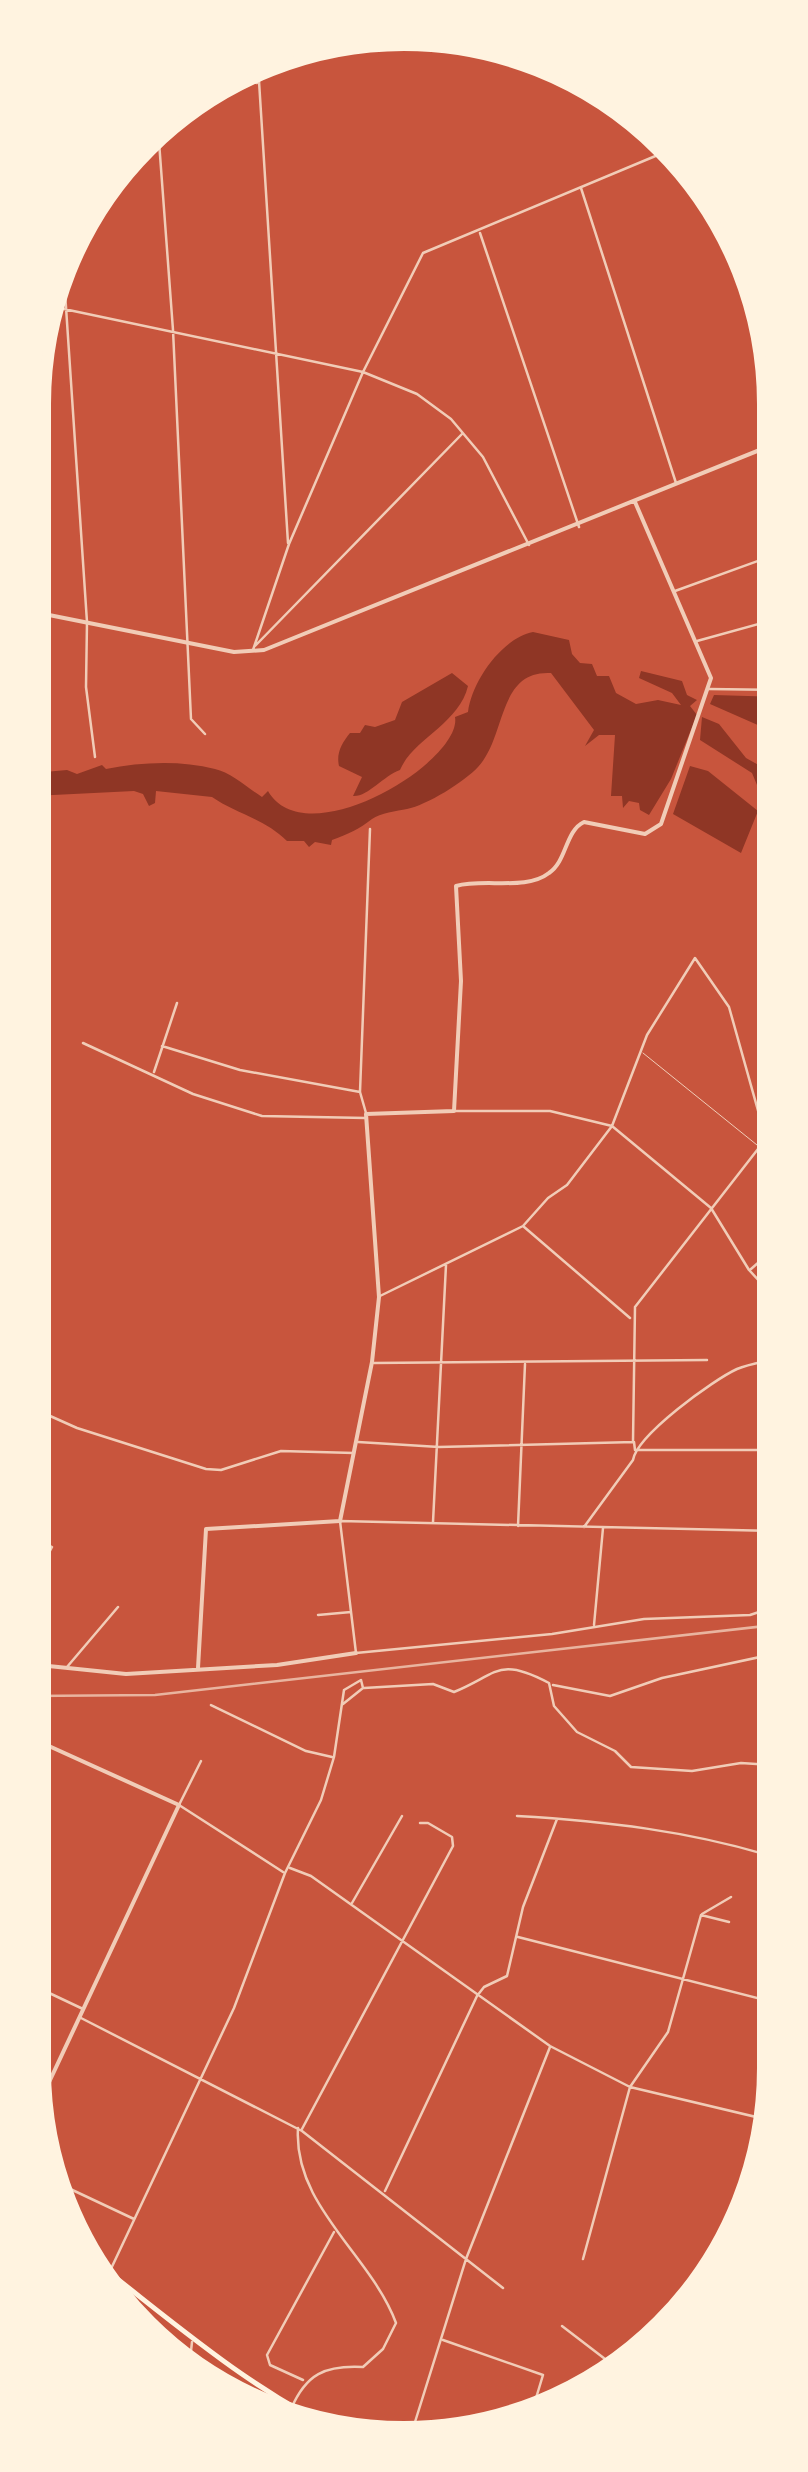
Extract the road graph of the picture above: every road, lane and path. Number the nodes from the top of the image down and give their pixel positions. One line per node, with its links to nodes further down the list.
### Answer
1 (259, 76): 3 (street)
2 (248, 81): 3 (street)
3 (259, 84): 14 (street)
4 (159, 142): 13 (street)
5 (661, 154): 6 (street)
6 (581, 188): 7 (street); 18 (street)
7 (479, 232): 15 (street); 20 (street)
8 (742, 282): 12 (street)
9 (65, 287): 11 (street)
10 (58, 307): 11 (street)
11 (66, 309): 13 (street); 26 (street)
12 (751, 311)
13 (173, 330): 14 (street); 29 (street)
14 (276, 353): 15 (street); 21 (street)
15 (363, 372): 16 (street); 21 (street)
16 (464, 432): 22 (street); 30 (street)
17 (763, 449): 18 (street)
18 (676, 484): 19 (street)
19 (636, 502): 20 (street); 24 (street)
20 (578, 526): 22 (street)
21 (288, 544): 30 (street)
22 (529, 545): 30 (street)
23 (763, 559): 24 (street)
24 (674, 591): 28 (street)
25 (45, 614): 26 (street)
26 (86, 622): 29 (street); 34 (street)
27 (763, 623): 28 (street)
28 (697, 641): 31 (street)
29 (190, 644): 30 (street); 33 (street)
30 (253, 650)
31 (708, 689): 32 (street); 42 (street)
32 (763, 690)
33 (205, 734)
34 (95, 757)
35 (370, 830): 41 (street)
36 (177, 1003): 38 (street)
37 (83, 1043): 40 (street)
38 (162, 1046): 40 (street); 41 (street)
39 (643, 1053): 44 (street); 45 (street); 47 (lane)
40 (153, 1075): 43 (street)
41 (360, 1092): 43 (street)
42 (454, 1111): 43 (street); 44 (street)
43 (366, 1116): 54 (street)
44 (612, 1126): 48 (street); 49 (street)
45 (763, 1128)
46 (763, 1142): 47 (street)
47 (759, 1147): 48 (street)
48 (712, 1208): 52 (street); 55 (street)
49 (523, 1226): 51 (street); 55 (street)
50 (763, 1259): 52 (street)
51 (446, 1264): 54 (street); 61 (street)
52 (750, 1270): 53 (street)
53 (763, 1285)
54 (379, 1297): 59 (street)
55 (631, 1318): 57 (street)
56 (707, 1360): 57 (street)
57 (632, 1361): 60 (street); 64 (street)
58 (763, 1361): 67 (street)
59 (372, 1362): 61 (street); 63 (street)
60 (525, 1362): 61 (street); 65 (street)
61 (440, 1363): 66 (street)
62 (45, 1414): 69 (street)
63 (357, 1442): 66 (street); 69 (street)
64 (634, 1442): 65 (street); 67 (street)
65 (520, 1445): 66 (street); 72 (street)
66 (439, 1447): 71 (street)
67 (635, 1450): 68 (street); 74 (street)
68 (763, 1450)
69 (354, 1453): 70 (street)
70 (340, 1521): 71 (street); 78 (street); 85 (street)
71 (433, 1525): 72 (street)
72 (518, 1526): 74 (street)
73 (603, 1526): 74 (street); 75 (street); 80 (street)
74 (584, 1527)
75 (763, 1531)
76 (118, 1607): 84 (street)
77 (763, 1611): 80 (street)
78 (351, 1612): 79 (street); 81 (street)
79 (318, 1615)
80 (594, 1627): 81 (street)
81 (356, 1653): 85 (street)
82 (763, 1656): 86 (street)
83 (45, 1666): 84 (street)
84 (67, 1668): 85 (street)
85 (198, 1668)
86 (551, 1685): 87 (street); 93 (street)
87 (363, 1688): 88 (street); 88 (street)
88 (343, 1704): 91 (street)
89 (211, 1705): 91 (street)
90 (45, 1744): 94 (street)
91 (334, 1757): 100 (street)
92 (201, 1760): 94 (street)
93 (763, 1765)
94 (179, 1805): 101 (street); 112 (street)
95 (402, 1816): 103 (street)
96 (517, 1816): 97 (street)
97 (557, 1819): 99 (street); 106 (street)
98 (420, 1823): 107 (street)
99 (763, 1854)
100 (290, 1868): 101 (street); 103 (street)
101 (285, 1872): 115 (street)
102 (731, 1897): 104 (street)
103 (351, 1904): 107 (street)
104 (700, 1914): 105 (street); 108 (street)
105 (729, 1922)
106 (518, 1937): 108 (street); 110 (street)
107 (401, 1940): 110 (street); 119 (street)
108 (683, 1978): 111 (street); 116 (street)
109 (45, 1991): 112 (street)
110 (477, 1996): 114 (street); 121 (street)
111 (763, 1999)
112 (84, 2010): 113 (street)
113 (80, 2017): 115 (street); 117 (street)
114 (550, 2046): 116 (street); 124 (street)
115 (202, 2078): 119 (street); 122 (street)
116 (630, 2087): 118 (street); 125 (street)
117 (46, 2089)
118 (760, 2117)
119 (300, 2129): 121 (street); 123 (street)
120 (65, 2186): 122 (street)
121 (384, 2193): 124 (street)
122 (134, 2219): 126 (street)
123 (334, 2230): 136 (street); 136 (street)
124 (466, 2258): 128 (street); 130 (street)
125 (583, 2259)
126 (110, 2273)
127 (112, 2277): 131 (main road)
128 (503, 2288)
129 (562, 2326): 135 (street)
130 (442, 2340): 138 (street); 141 (street)
131 (192, 2342): 133 (street); 137 (main road)
132 (183, 2351): 133 (street)
133 (188, 2351): 134 (street)
134 (188, 2355)
135 (609, 2362)
136 (304, 2381): 140 (street)
137 (278, 2402): 139 (main road)
138 (535, 2402)
139 (289, 2408)
140 (291, 2409)
141 (414, 2427)

